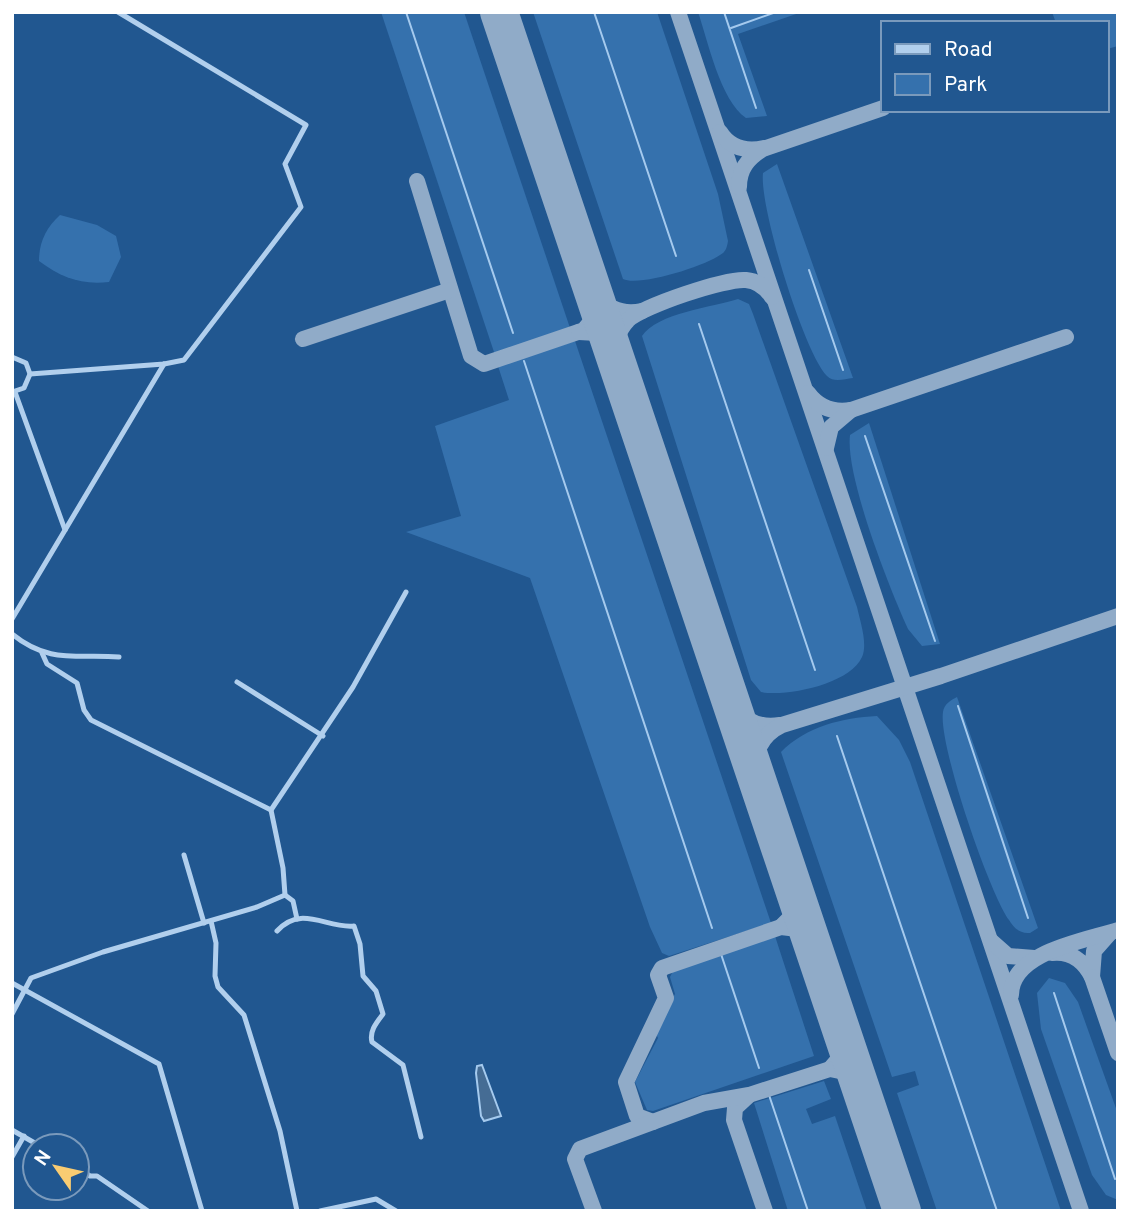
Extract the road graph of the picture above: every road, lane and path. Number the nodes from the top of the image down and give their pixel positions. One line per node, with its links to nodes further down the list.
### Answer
1 (118, 12): 3 (street)
2 (12, 357): 4 (street)
3 (164, 364): 4 (street); 6 (street)
4 (30, 374): 5 (street)
5 (14, 392): 6 (street)
6 (65, 530): 8 (street)
7 (406, 592): 13 (street)
8 (12, 619)
9 (12, 634): 10 (street)
10 (42, 653): 11 (street); 14 (street)
11 (119, 657)
12 (237, 682): 13 (street)
13 (323, 736): 14 (street)
14 (271, 810): 16 (street)
15 (184, 855): 18 (street)
16 (285, 895): 17 (street); 18 (street)
17 (297, 919): 19 (street); 23 (street)
18 (208, 922): 21 (street); 29 (street)
19 (277, 931)
20 (12, 983): 21 (street)
21 (25, 991): 22 (street); 28 (street)
22 (12, 1014)
23 (421, 1137)
24 (21, 1141): 25 (street)
25 (12, 1157)
26 (91, 1176): 27 (street)
27 (148, 1211)
28 (202, 1211)
29 (297, 1211)
30 (320, 1211): 31 (street)
31 (396, 1211)

